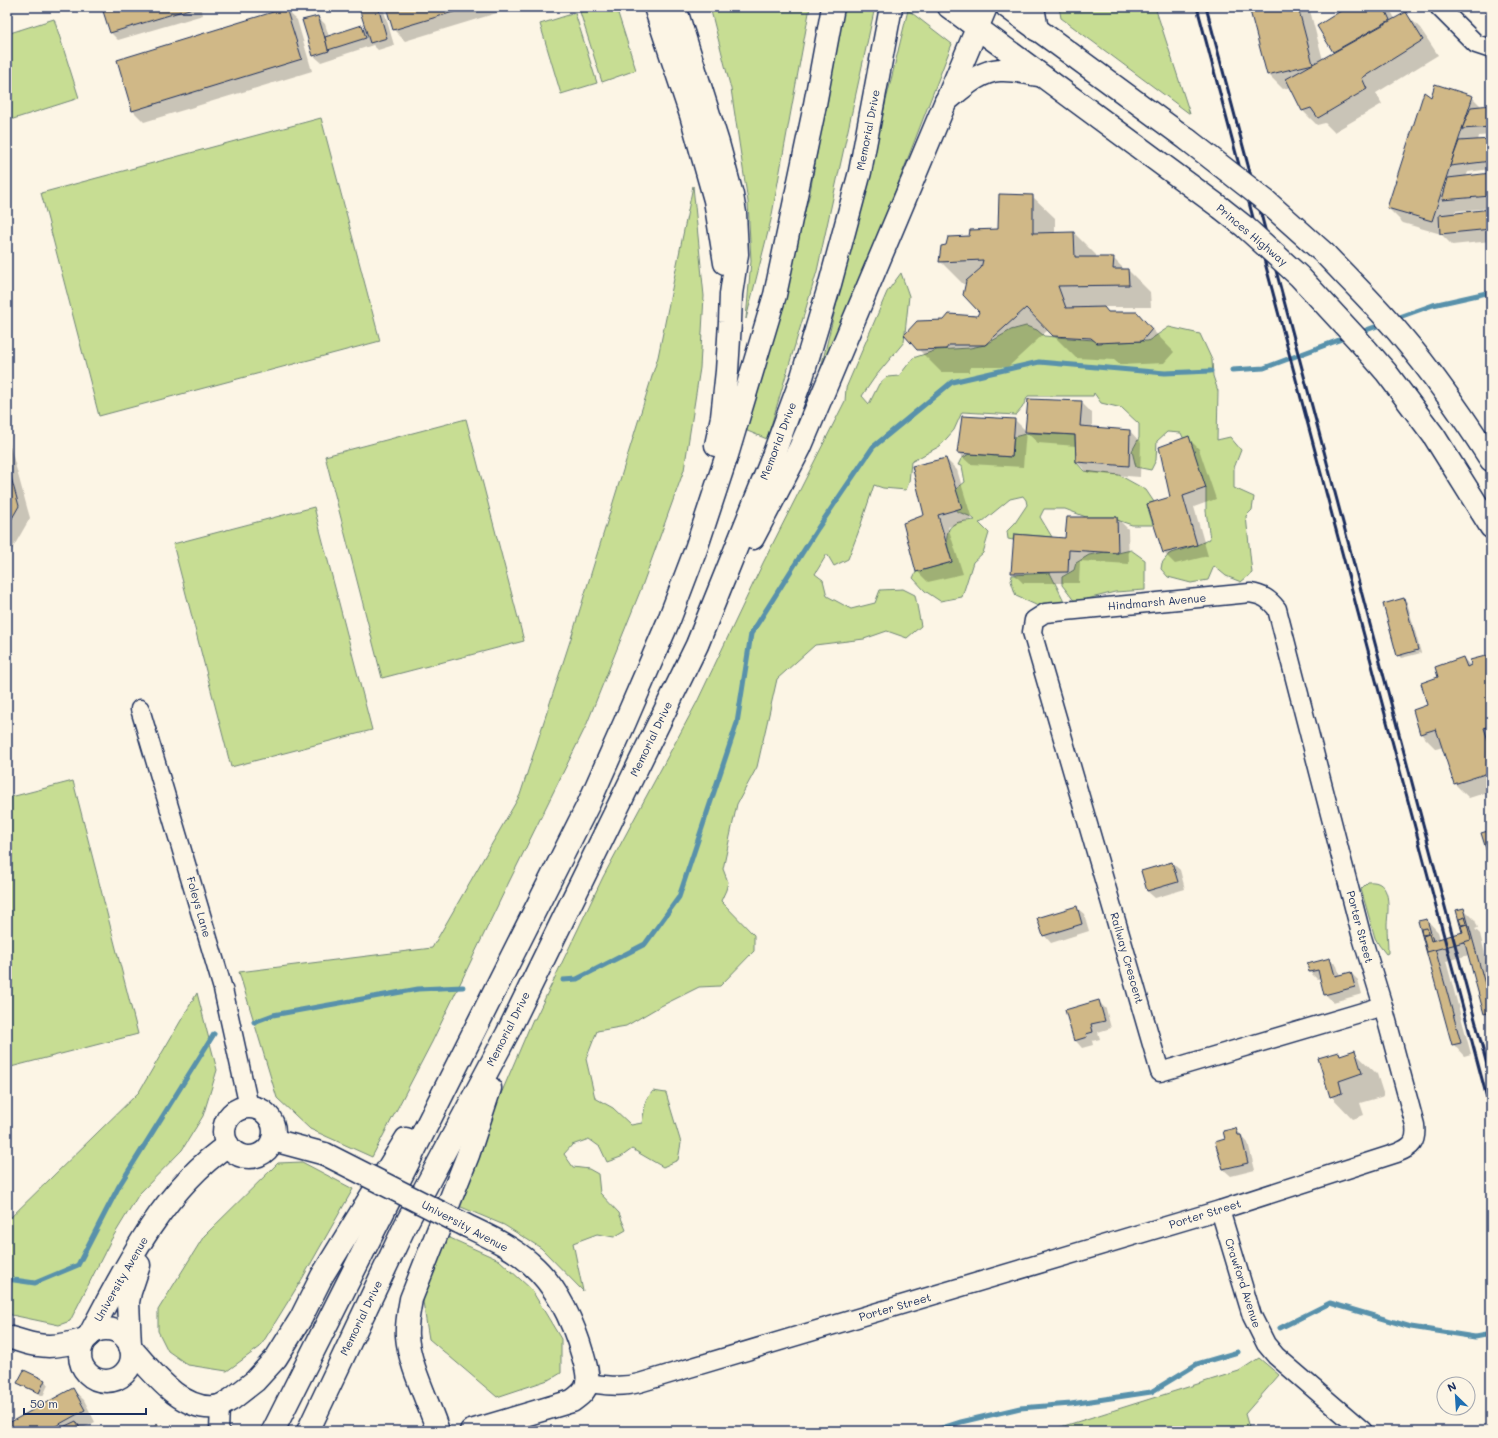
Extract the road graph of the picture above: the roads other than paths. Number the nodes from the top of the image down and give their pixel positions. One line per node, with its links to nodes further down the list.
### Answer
1 (655, 7): 15 (main road)
2 (675, 7): 15 (main road)
3 (833, 7): 18 (main road)
4 (890, 7): 21 (main road, Memorial Drive)
5 (949, 7): 10 (main road, Princes Highway)
6 (986, 7): 10 (main road)
7 (1007, 7): 11 (main road)
8 (1033, 7): 11 (main road)
9 (1439, 7): 12 (street)
10 (977, 28): 13 (main road, Princes Highway); 14 (main road)
11 (1037, 30): 16 (main road, bridge)
12 (1491, 49)
13 (1041, 75): 14 (main road); 17 (main road, Princes Highway, bridge)
14 (946, 101): 21 (main road)
15 (731, 294): 18 (main road)
16 (1491, 460)
17 (1491, 527)
18 (696, 549): 24 (main road)
19 (1277, 609): 20 (street, Hindmarsh Avenue); 23 (street, Porter Street)
20 (1034, 620): 23 (street, Railway Crescent)
21 (697, 645): 25 (main road, Memorial Drive)
22 (140, 709): 26 (street, Foleys Lane)
23 (1383, 1006): 29 (street, Porter Street)
24 (480, 1019): 38 (main road); 40 (main road)
25 (507, 1034): 41 (main road, Memorial Drive); 42 (main road)
26 (250, 1107): 27 (main road); 28 (main road)
27 (273, 1140): 28 (main road); 36 (main road, University Avenue, bridge)
28 (228, 1145): 30 (main road, University Avenue)
29 (1220, 1210): 36 (street, Porter Street); 44 (street, Crawford Avenue)
30 (154, 1222): 32 (main road, University Avenue); 34 (main road, University Avenue)
31 (7, 1337): 33 (main road)
32 (87, 1338): 33 (main road); 34 (main road); 35 (main road)
33 (29, 1343): 35 (main road)
34 (131, 1347): 35 (main road); 37 (main road)
35 (100, 1380): 37 (main road)
36 (587, 1383): 43 (main road)
37 (176, 1394): 38 (main road)
38 (220, 1406): 39 (street)
39 (219, 1431)
40 (273, 1431)
41 (308, 1431)
42 (438, 1431)
43 (472, 1431)
44 (1363, 1431)

